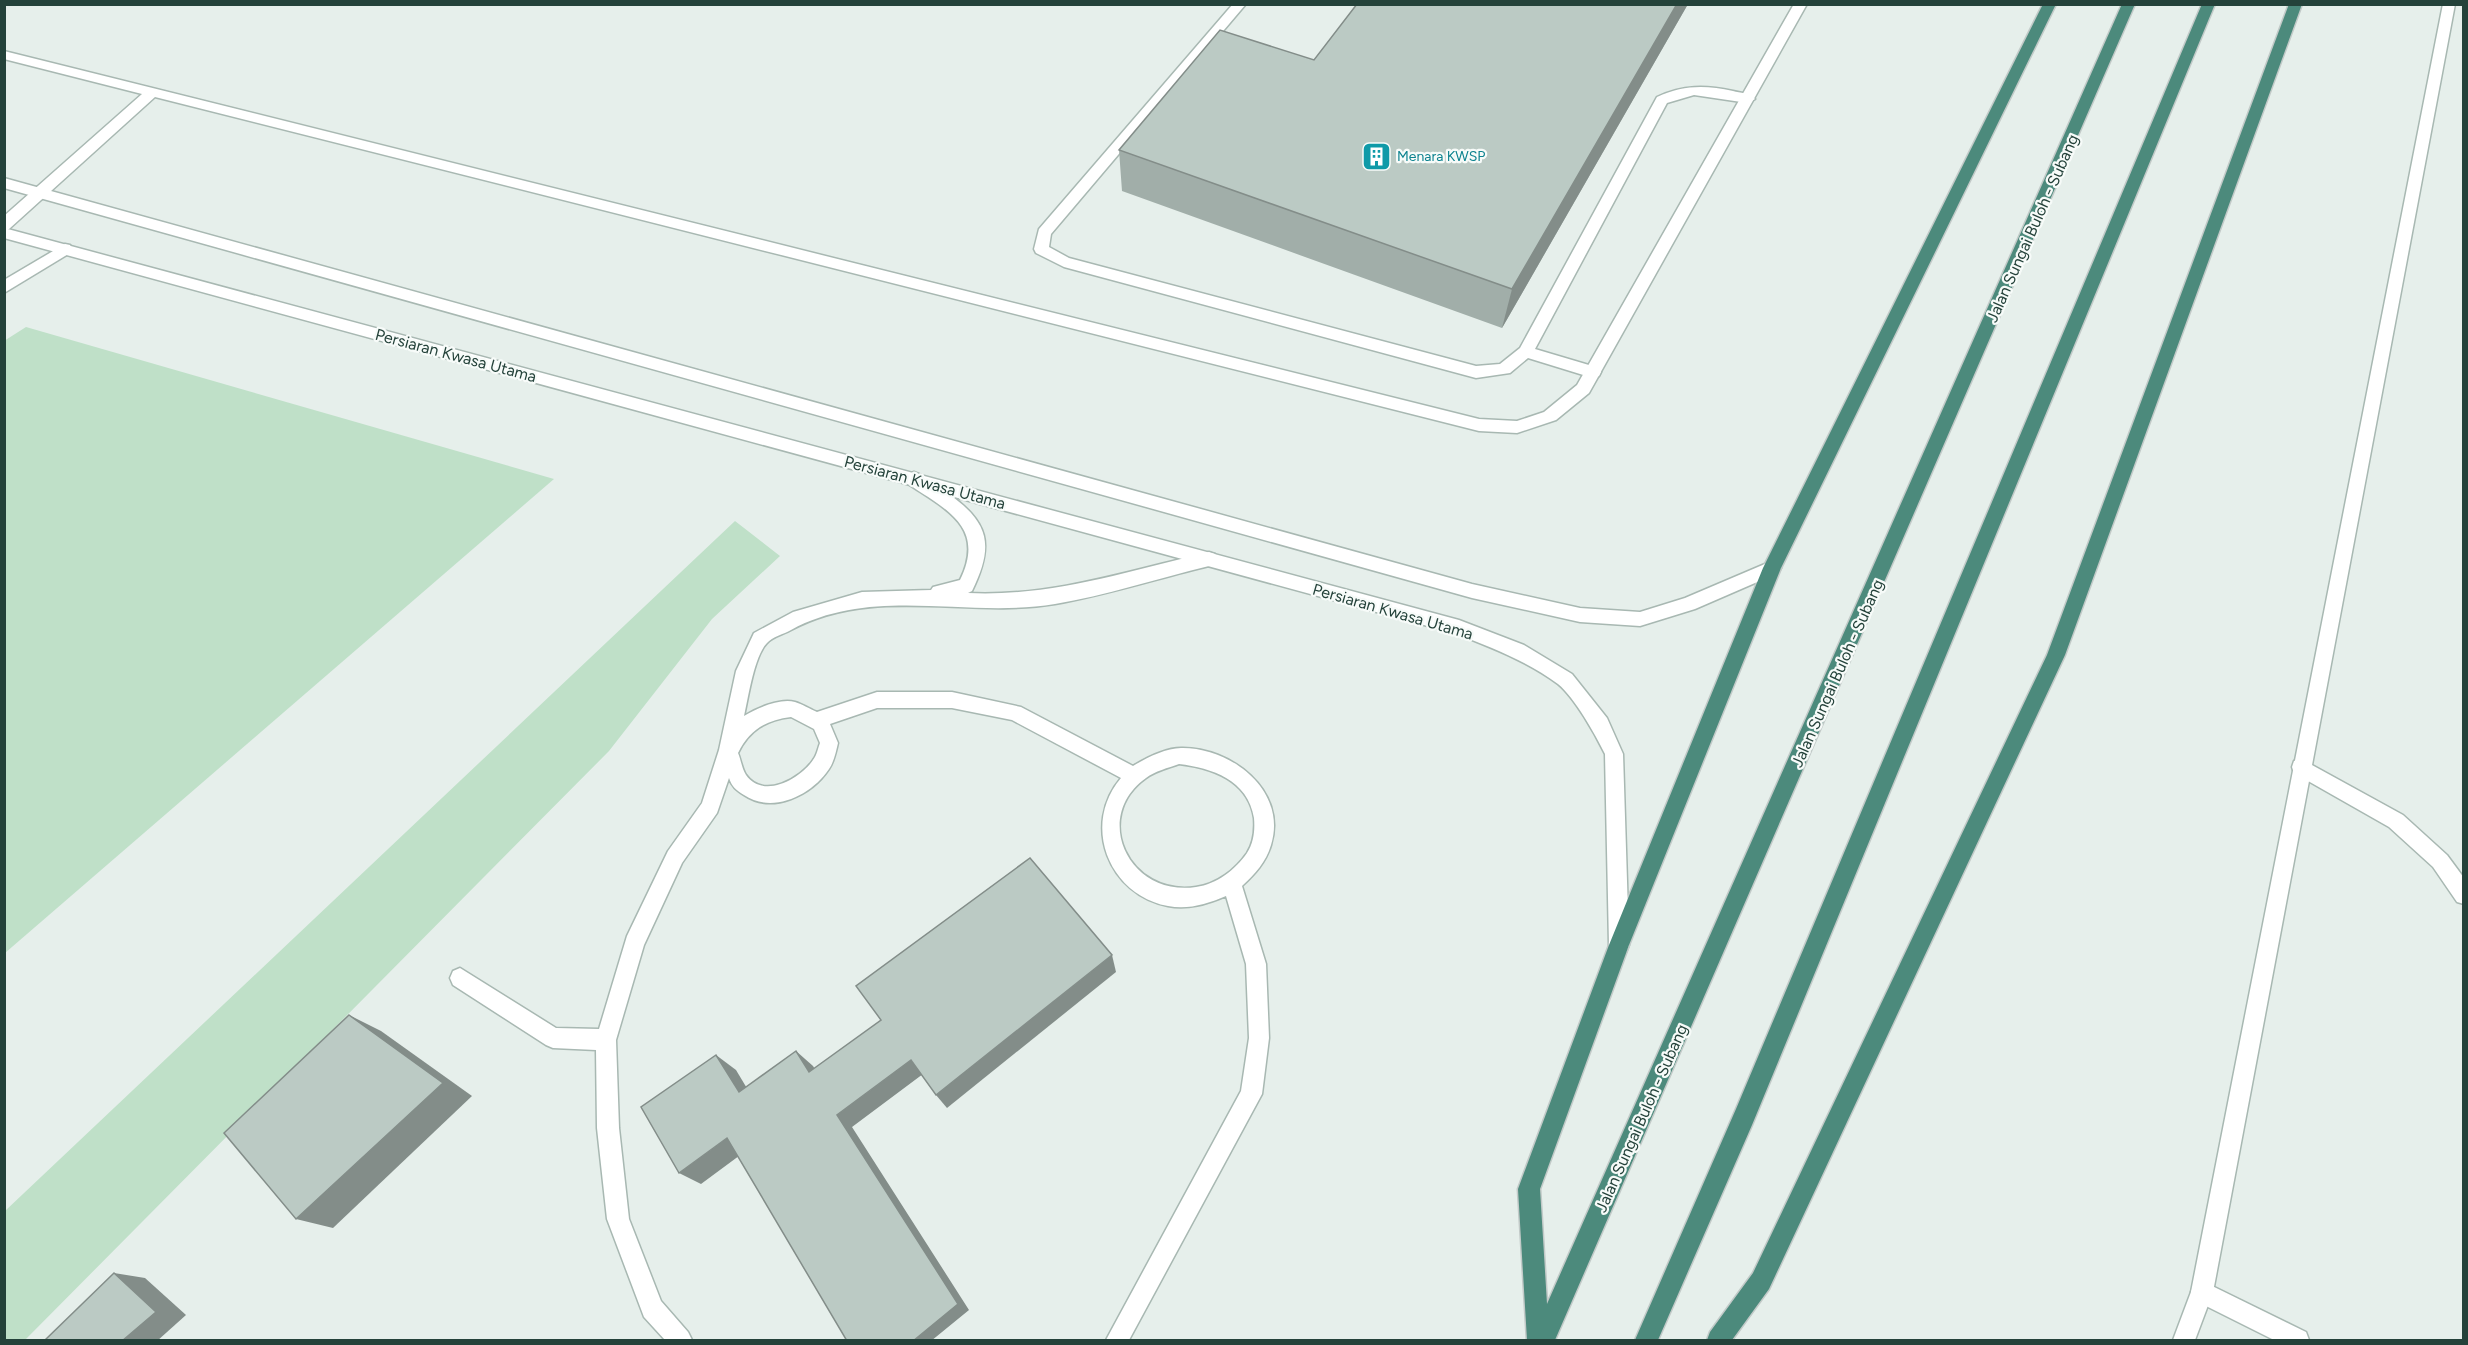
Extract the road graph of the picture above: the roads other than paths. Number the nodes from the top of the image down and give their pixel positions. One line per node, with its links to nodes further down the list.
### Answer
1 (1240, 4): 17 (street)
2 (1802, 4): 10 (street)
3 (2050, 4): 21 (highway, Jalan Sungai Buloh - Subang)
4 (2129, 4): 35 (highway, Jalan Sungai Buloh - Subang)
5 (2209, 4): 36 (highway)
6 (2296, 4): 37 (highway)
7 (2449, 4): 25 (street)
8 (4, 55): 9 (street)
9 (153, 92): 12 (street); 18 (street)
10 (1748, 99): 17 (street); 18 (street)
11 (4, 183): 12 (street)
12 (41, 192): 13 (street); 21 (street)
13 (4, 225)
14 (4, 233): 15 (street, Persiaran Kwasa Utama)
15 (65, 249): 16 (street); 19 (street, Persiaran Kwasa Utama)
16 (4, 288)
17 (1526, 352): 18 (street)
18 (1593, 372)
19 (914, 479): 20 (street, Persiaran Kwasa Utama); 22 (street)
20 (1209, 560): 22 (street); 29 (street, Persiaran Kwasa Utama)
21 (1772, 568): 29 (highway, Jalan Sungai Buloh - Subang)
22 (917, 597): 24 (street)
23 (818, 720): 24 (street); 24 (street); 26 (street)
24 (728, 750): 31 (street)
25 (2301, 767): 28 (street); 32 (street)
26 (1135, 776): 27 (street); 27 (street)
27 (1232, 884): 34 (street)
28 (2463, 895)
29 (1619, 945): 35 (highway, Jalan Sungai Buloh - Subang)
30 (460, 978): 31 (street)
31 (606, 1040): 33 (street)
32 (2202, 1292): 38 (street); 39 (street)
33 (680, 1341)
34 (1118, 1341)
35 (1540, 1341)
36 (1646, 1341)
37 (1718, 1341)
38 (2184, 1341)
39 (2298, 1341)

